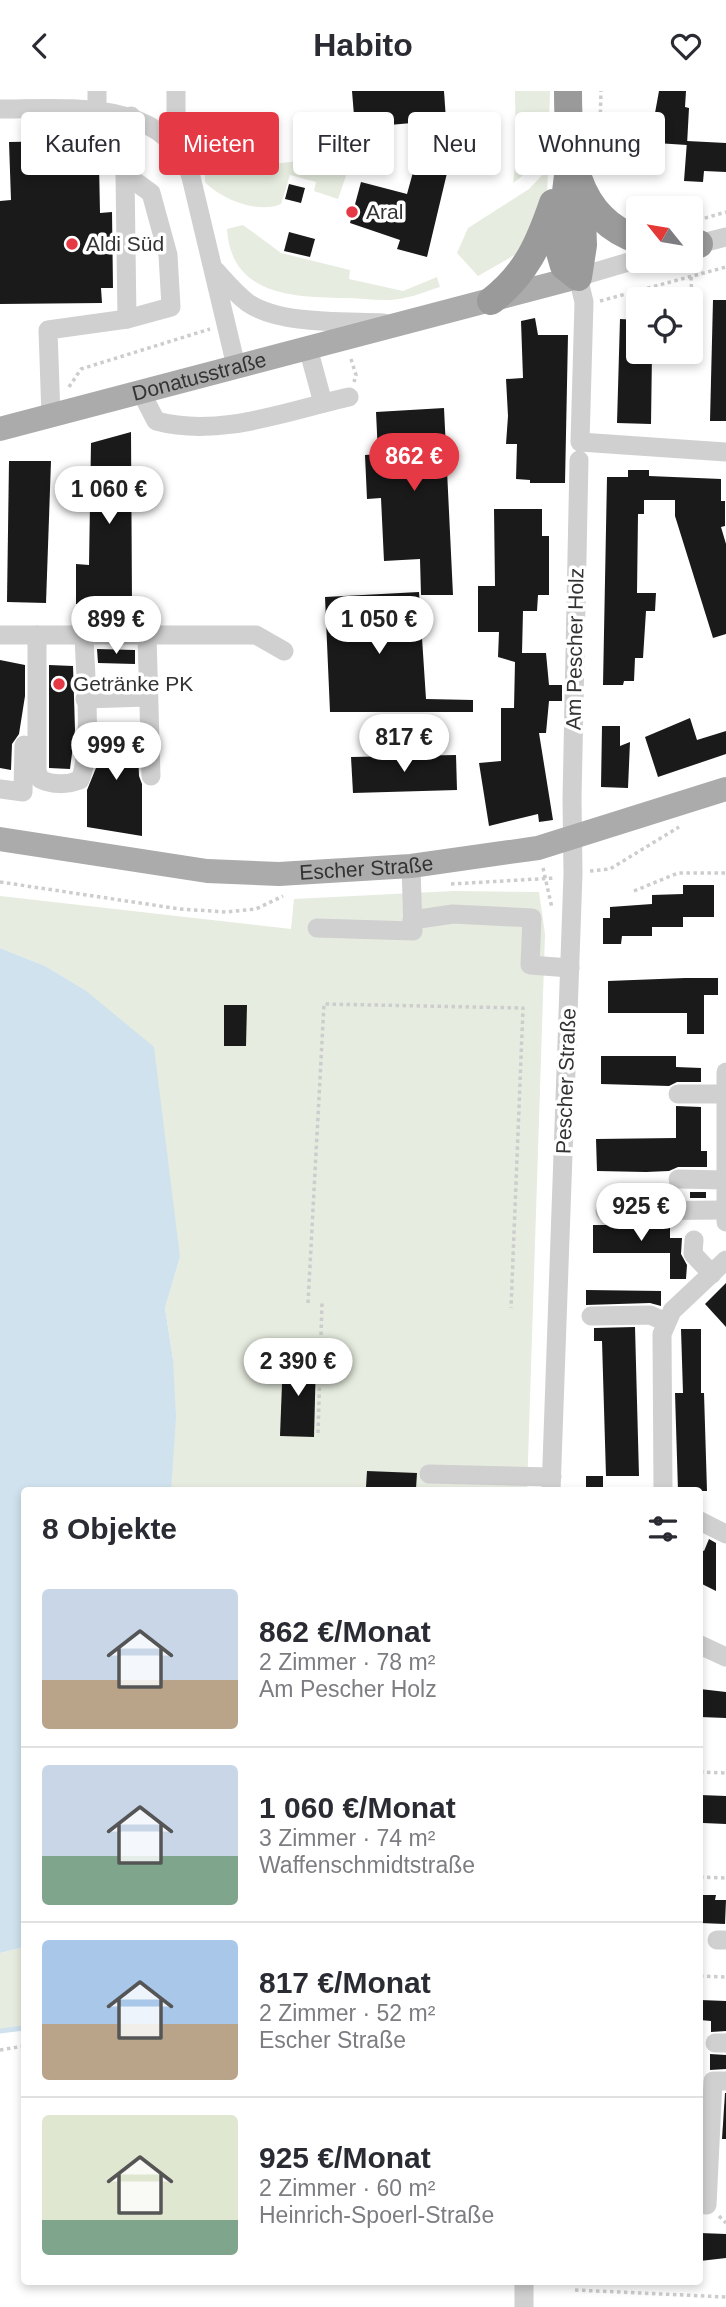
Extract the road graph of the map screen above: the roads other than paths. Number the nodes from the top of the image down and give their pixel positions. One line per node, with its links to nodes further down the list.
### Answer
1 (97, 91): 5 (street)
2 (176, 91): 6 (street)
3 (568, 91): 7 (highway)
4 (0, 109): 5 (street)
5 (97, 112)
6 (176, 112)
7 (569, 112)
8 (125, 175): 20 (street)
9 (126, 175): 20 (street)
10 (190, 175): 17 (street)
11 (562, 175): 19 (highway)
12 (568, 175): 18 (highway)
13 (586, 175): 14 (highway)
14 (590, 181): 15 (highway); 18 (highway)
15 (626, 233)
16 (626, 266): 18 (street, Donatusstraße)
17 (216, 271): 21 (street, Donatusstraße); 23 (street)
18 (581, 290): 19 (main road, Donatusstraße); 29 (street, Am Pescher Holz)
19 (492, 301): 21 (main road, Donatusstraße)
20 (128, 319): 27 (street)
21 (399, 324): 22 (main road, Donatusstraße)
22 (309, 348): 23 (main road, Donatusstraße); 26 (street)
23 (236, 366): 24 (main road, Donatusstraße)
24 (141, 392): 26 (street); 27 (main road, Donatusstraße)
25 (349, 397): 26 (street)
26 (323, 403)
27 (51, 416): 28 (main road, Donatusstraße)
28 (0, 429)
29 (580, 451): 30 (street); 41 (street, Am Pescher Holz)
30 (726, 452)
31 (0, 635): 32 (street)
32 (31, 635): 33 (street); 37 (street); 39 (street)
33 (83, 635): 34 (street); 37 (street)
34 (147, 636): 35 (street); 36 (street)
35 (284, 651)
36 (148, 697): 37 (street); 38 (street)
37 (85, 699)
38 (151, 776)
39 (0, 789)
40 (726, 789): 41 (main road, Escher Straße)
41 (572, 838): 43 (main road, Escher Straße); 46 (street, Pescher Straße)
42 (0, 839): 43 (main road, Escher Straße)
43 (411, 866): 44 (street)
44 (412, 920): 45 (street); 46 (street)
45 (317, 928)
46 (570, 968): 59 (street, Pescher Straße)
47 (726, 1072): 49 (street)
48 (678, 1094): 49 (street)
49 (725, 1094): 51 (street)
50 (678, 1179): 51 (street)
51 (724, 1180): 53 (street)
52 (605, 1211): 53 (street)
53 (725, 1216)
54 (694, 1240): 55 (street)
55 (719, 1267): 57 (street)
56 (591, 1316): 57 (street)
57 (666, 1322): 60 (street)
58 (429, 1474): 59 (street)
59 (551, 1484)
60 (663, 1487)
61 (703, 1522): 62 (street)
62 (726, 1534)
63 (703, 1646): 64 (street)
64 (726, 1657)
65 (726, 2081): 66 (street)
66 (706, 2112): 67 (street)
67 (705, 2159): 68 (street)
68 (703, 2204)
69 (524, 2285): 70 (street)
70 (524, 2307)

